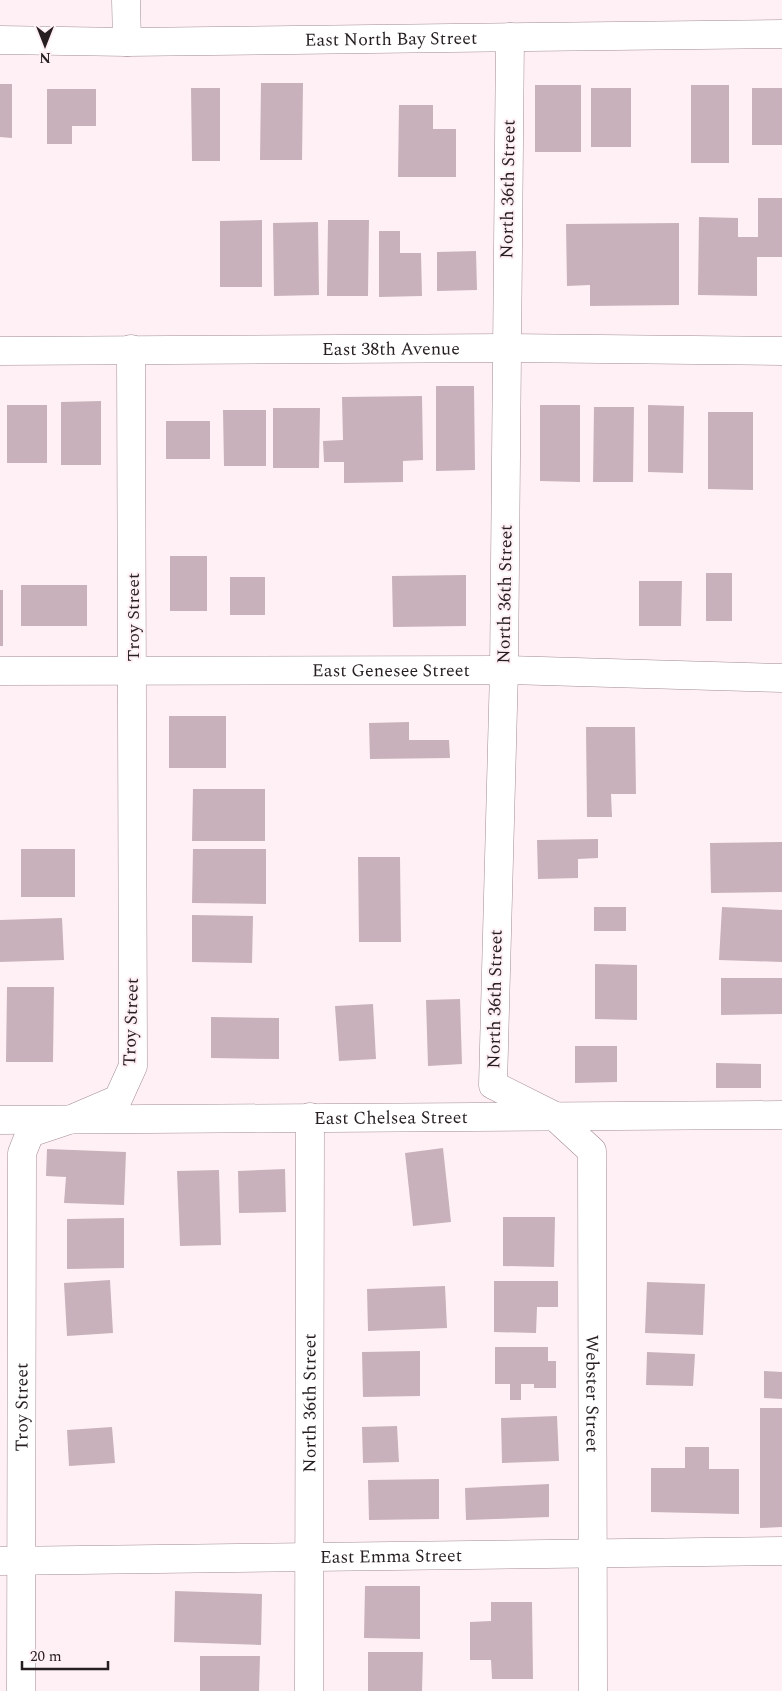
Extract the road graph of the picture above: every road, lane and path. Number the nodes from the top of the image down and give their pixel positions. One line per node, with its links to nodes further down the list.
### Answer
1 (126, 0): 5 (street)
2 (782, 34): 3 (street, East North Bay Street)
3 (510, 37): 5 (street, East North Bay Street); 6 (street, North 36th Street)
4 (0, 40): 5 (street, East North Bay Street)
5 (127, 42)
6 (507, 348): 7 (street, East 38th Avenue); 8 (street, East 38th Avenue); 10 (street, North 36th Street)
7 (131, 349): 9 (street, East 38th Avenue); 12 (street, Troy Street)
8 (782, 350)
9 (0, 351)
10 (504, 670): 12 (street, East Genesee Street); 13 (street, East Genesee Street); 14 (street, North 36th Street)
11 (0, 671): 12 (street, East Genesee Street)
12 (133, 671): 18 (street, Troy Street)
13 (782, 678)
14 (553, 1115): 15 (street, East Chelsea Street); 16 (street, East Chelsea Street); 20 (street, Webster Street)
15 (782, 1115)
16 (310, 1117): 18 (street, East Chelsea Street); 21 (street, North 36th Street)
17 (0, 1120): 18 (street, East Chelsea Street)
18 (69, 1120): 22 (street, Troy Street)
19 (782, 1551): 20 (street, East Emma Street)
20 (593, 1555): 21 (street, East Emma Street); 25 (street, Webster Street)
21 (310, 1558): 22 (street, East Emma Street); 24 (street, North 36th Street)
22 (11, 1561): 23 (street, Troy Street)
23 (22, 1691)
24 (309, 1691)
25 (593, 1691)

